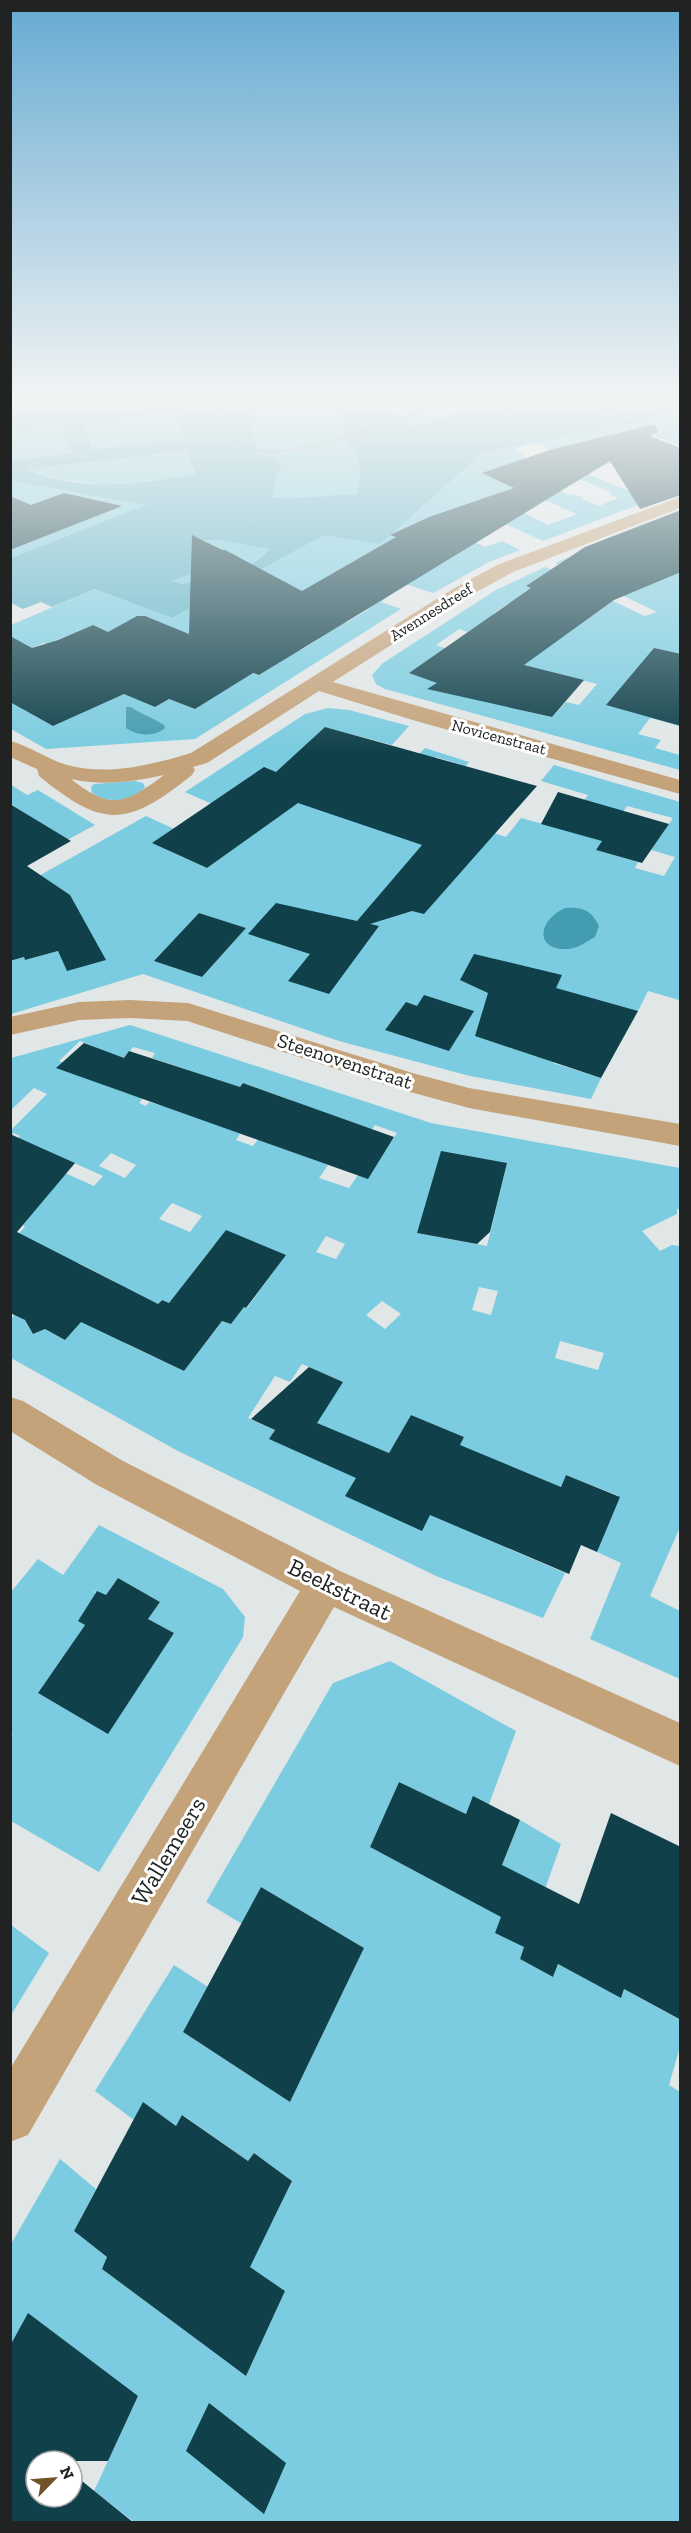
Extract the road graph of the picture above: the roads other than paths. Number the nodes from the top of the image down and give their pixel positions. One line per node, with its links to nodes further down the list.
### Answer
1 (643, 516): 2 (street, Avennesdreef)
2 (318, 684): 3 (street, Avennesdreef); 4 (street, Novicenstraat)
3 (10, 748)
4 (681, 787)
5 (10, 1026): 6 (street, Steenovenstraat)
6 (681, 1136)
7 (10, 1412): 8 (street, Beekstraat)
8 (326, 1584): 9 (street, Beekstraat); 10 (street, Wallemeers)
9 (681, 1745)
10 (10, 2117)

